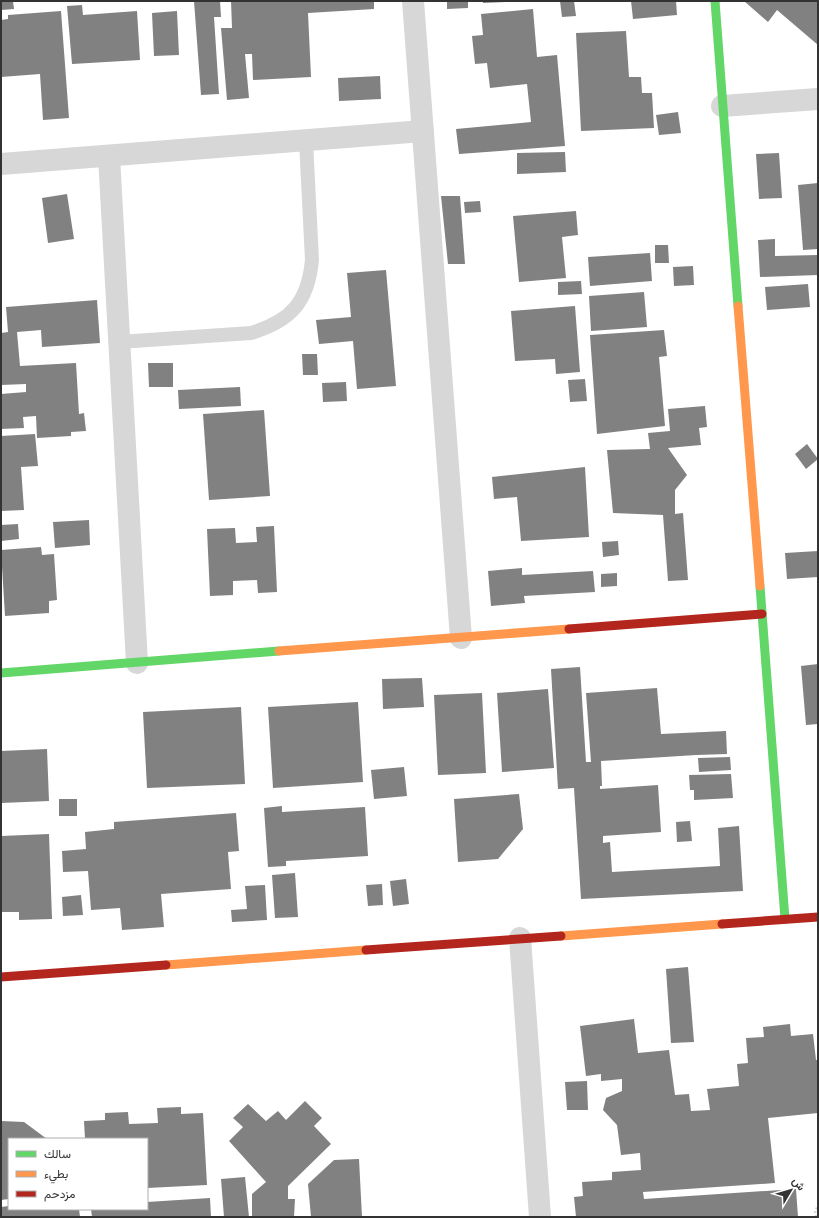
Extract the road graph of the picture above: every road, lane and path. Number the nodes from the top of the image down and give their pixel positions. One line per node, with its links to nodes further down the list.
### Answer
1 (414, 1): 5 (street)
2 (715, 1): 4 (street)
3 (818, 99): 4 (street)
4 (722, 106): 10 (street)
5 (423, 131): 6 (street); 11 (street)
6 (306, 141): 7 (street); 9 (lane)
7 (109, 156): 8 (street); 9 (street)
8 (1, 164)
9 (119, 342): 12 (street)
10 (762, 614): 11 (street); 15 (street)
11 (461, 638): 12 (street)
12 (137, 663): 13 (street)
13 (1, 673)
14 (818, 917): 15 (street)
15 (785, 919): 16 (street)
16 (520, 938): 17 (street); 19 (street)
17 (1, 976)
18 (818, 1206): 20 (path)
19 (540, 1217)
20 (816, 1217)

